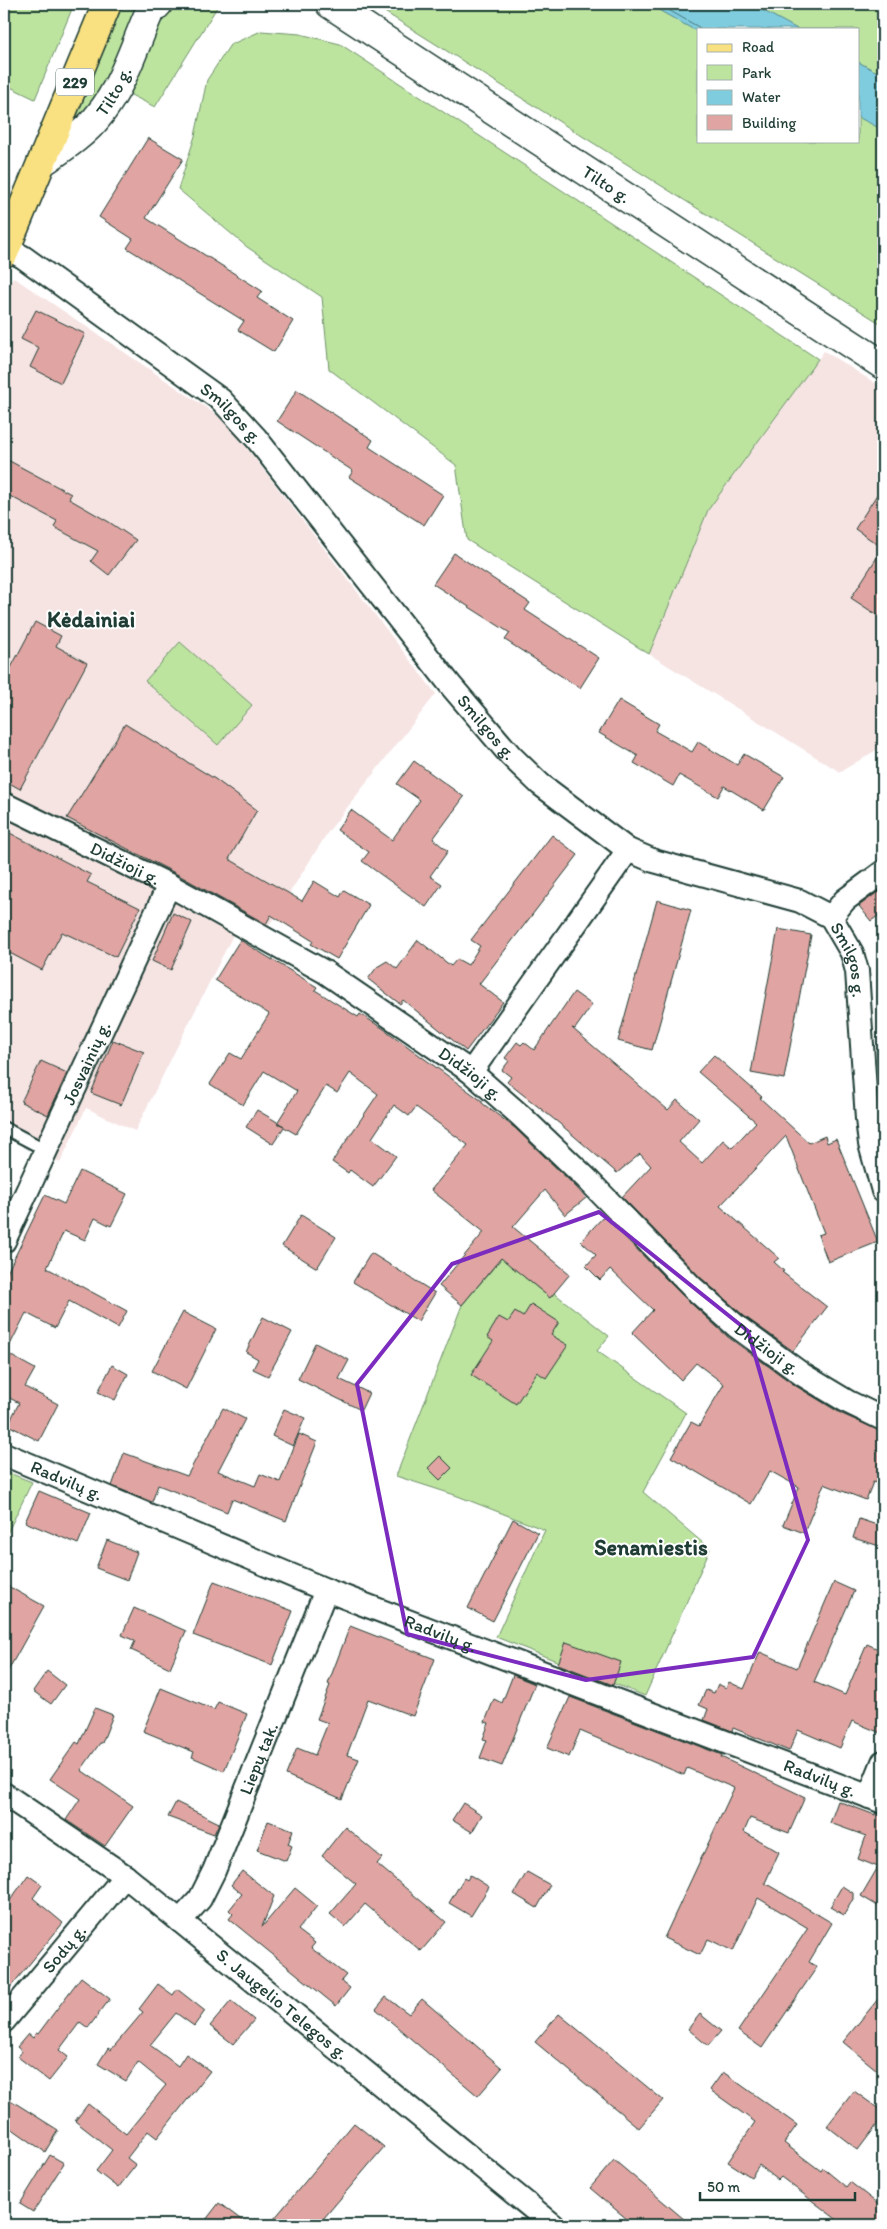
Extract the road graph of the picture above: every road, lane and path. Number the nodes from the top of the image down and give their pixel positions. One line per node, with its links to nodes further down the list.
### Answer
1 (107, 4): 4 (main road, 229)
2 (158, 4): 4 (main road, Tilto g.)
3 (330, 4): 6 (main road, Tilto g.)
4 (44, 161): 5 (main road, 229)
5 (5, 251): 8 (street, Smilgos g.)
6 (883, 364)
7 (4, 804): 10 (street, Didžioji g.)
8 (628, 850): 11 (street, Smilgos g.); 12 (street)
9 (883, 872): 11 (street)
10 (169, 885): 12 (street, Didžioji g.); 14 (street, Josvainių g.)
11 (831, 917): 15 (street, Smilgos g.)
12 (471, 1072): 17 (street, Didžioji g.)
13 (4, 1128): 14 (lane)
14 (46, 1150): 16 (street, Josvainių g.)
15 (883, 1191)
16 (4, 1242)
17 (883, 1419)
18 (4, 1454): 19 (street, Radvilų g.)
19 (326, 1590): 22 (street, Radvilų g.); 24 (street, Liepų tak.)
20 (883, 1762): 22 (street)
21 (4, 1794): 23 (street, S. Jaugelio Telegos g.)
22 (876, 1800)
23 (125, 1876): 24 (street, S. Jaugelio Telegos g.); 25 (street, Sodų g.)
24 (180, 1921): 26 (street, S. Jaugelio Telegos g.)
25 (4, 2021)
26 (553, 2225)

